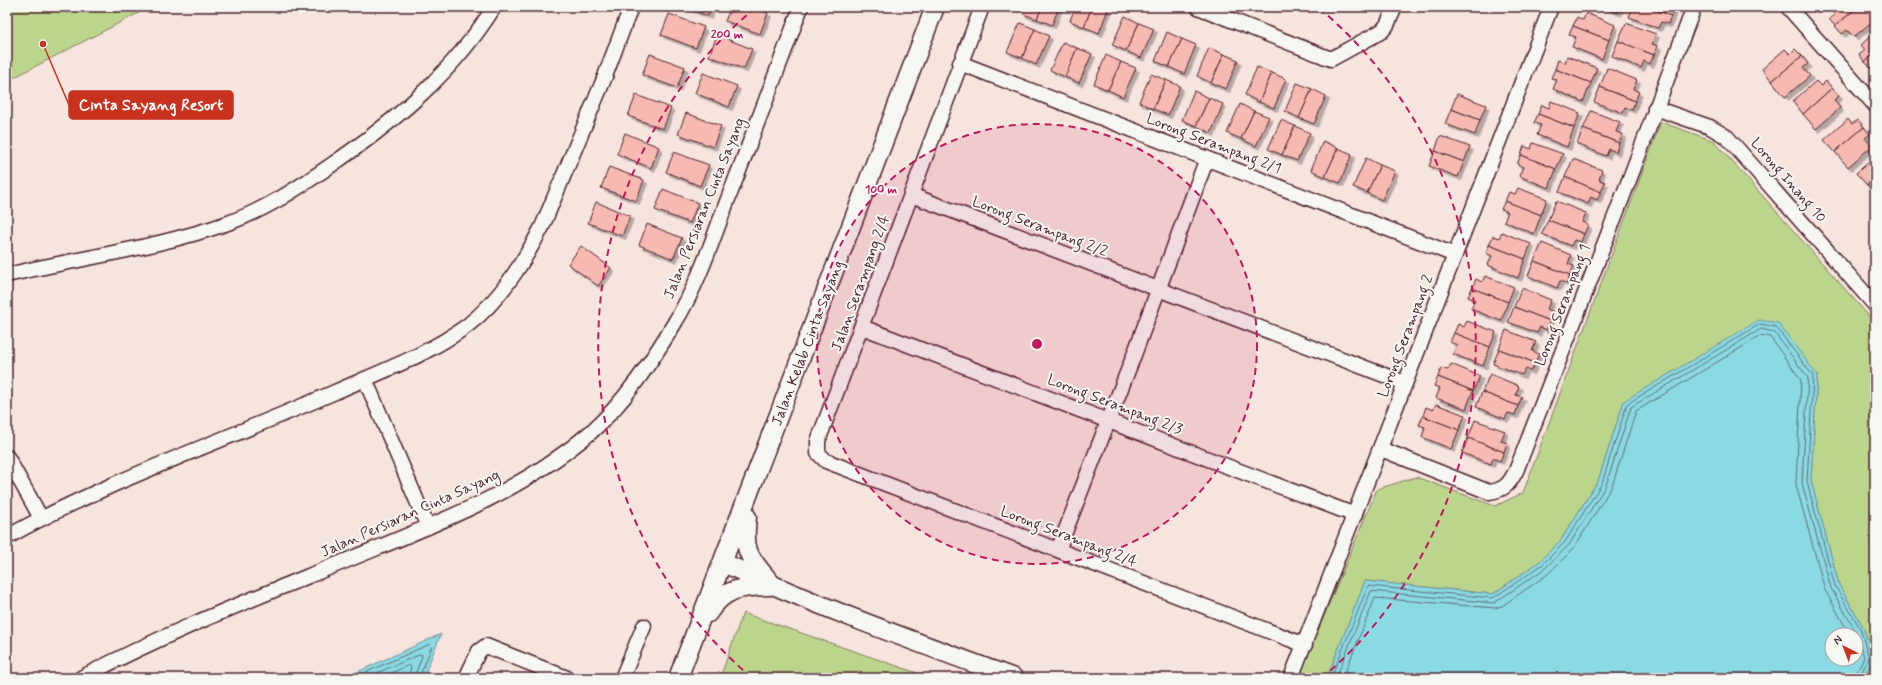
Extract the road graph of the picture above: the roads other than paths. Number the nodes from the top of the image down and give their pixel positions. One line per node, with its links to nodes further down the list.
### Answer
1 (494, 7): 17 (street)
2 (631, 7): 21 (street)
3 (801, 7): 30 (street, Jalan Persiaran Cinta Sayang)
4 (935, 7): 27 (main road, Jalan Kelab Cinta Sayang)
5 (982, 7): 11 (street, Jalan Serampang 2/4)
6 (1198, 7): 7 (street)
7 (1394, 7)
8 (1551, 7): 16 (street, Lorong Serampang 2)
9 (1694, 7): 13 (street, Lorong Serampang 1)
10 (1788, 7): 12 (street)
11 (960, 63): 14 (street, Lorong Serampang 2/1); 15 (street, Jalan Serampang 2/4)
12 (1875, 105)
13 (1655, 108): 19 (street, Lorong Inang 10); 24 (street, Lorong Serampang 1)
14 (1207, 158): 16 (street, Lorong Serampang 2/1); 18 (street)
15 (911, 195): 18 (street, Lorong Serampang 2/2); 20 (street, Jalan Serampang 2/4)
16 (1455, 255): 22 (street, Lorong Serampang 2)
17 (7, 275)
18 (1158, 290): 22 (street, Lorong Serampang 2/2); 23 (street)
19 (1875, 305)
20 (862, 327): 23 (street, Lorong Serampang 2/3); 26 (street, Jalan Serampang 2/4)
21 (365, 379): 29 (street); 30 (street)
22 (1405, 383): 24 (street, Lorong Serampang 2)
23 (1108, 420): 28 (street, Lorong Serampang 2/3); 32 (street)
24 (1381, 449): 28 (street, Lorong Serampang 2)
25 (7, 457): 29 (street)
26 (821, 458): 32 (street, Lorong Serampang 2/4)
27 (750, 489): 33 (main road, Jalan Kelab Cinta Sayang); 34 (main road)
28 (1355, 515): 37 (street, Lorong Serampang 2)
29 (41, 518): 31 (street)
30 (428, 528): 38 (street, Jalan Persiaran Cinta Sayang)
31 (7, 537)
32 (1058, 550): 37 (street, Lorong Serampang 2/4)
33 (724, 562): 34 (main road); 36 (main road, Jalan Kelab Cinta Sayang)
34 (773, 586): 36 (main road); 43 (main road)
35 (644, 626): 41 (street)
36 (698, 628): 42 (main road, Jalan Kelab Cinta Sayang)
37 (1305, 645): 44 (street, Lorong Serampang 2)
38 (81, 678)
39 (466, 678): 40 (street)
40 (567, 678)
41 (622, 678)
42 (678, 678)
43 (1014, 678)
44 (1291, 678)

